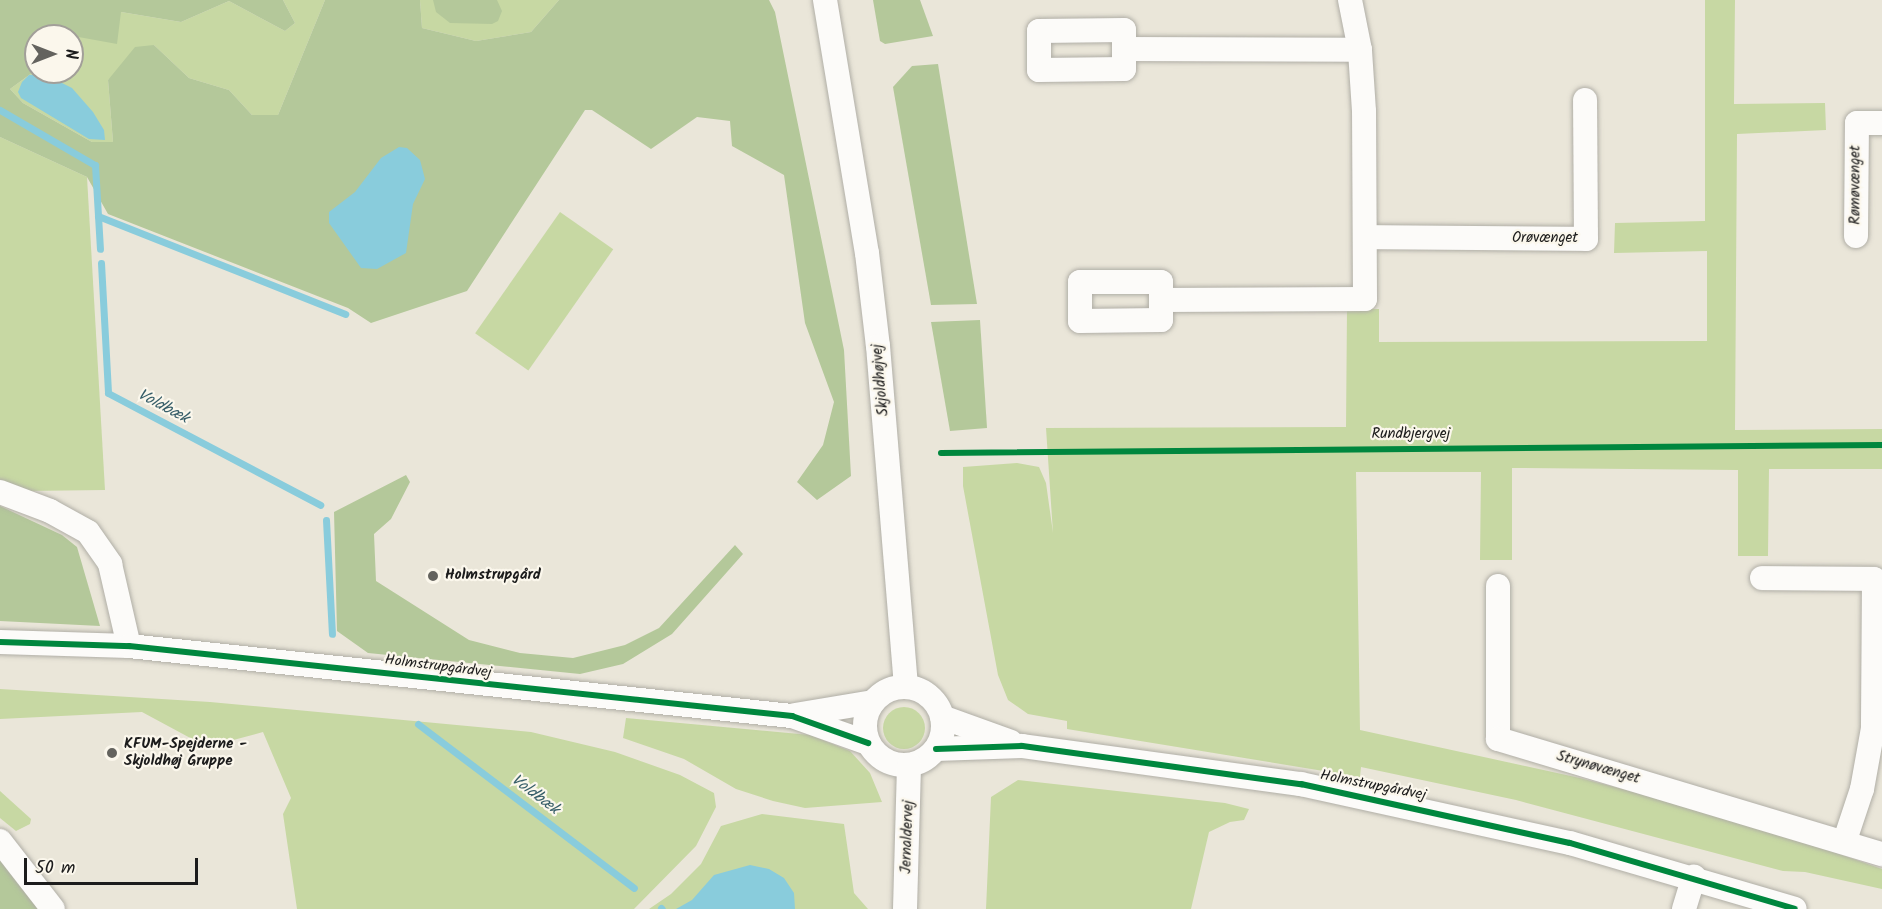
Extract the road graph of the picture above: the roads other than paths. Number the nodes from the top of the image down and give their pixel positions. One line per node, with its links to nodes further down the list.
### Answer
1 (817, 0): 6 (street, Skjoldhøjvej)
2 (825, 0): 6 (street, Skjoldhøjvej)
3 (1350, 0): 5 (street)
4 (1124, 49): 5 (street)
5 (1360, 50): 10 (street)
6 (836, 75): 17 (street, Skjoldhøjvej)
7 (1585, 100): 10 (street, Orøvænget)
8 (1882, 123): 9 (street, Rømøvænget)
9 (1856, 236)
10 (1365, 237): 11 (street)
11 (1161, 300)
12 (0, 492): 16 (street)
13 (1762, 578): 25 (street)
14 (1498, 586): 25 (street, Strynøvænget)
15 (0, 642): 16 (street, Holmstrupgårdvej)
16 (129, 646): 19 (street, Holmstrupgårdvej)
17 (906, 687): 18 (street); 20 (street)
18 (873, 702): 19 (street, Holmstrupgårdvej); 21 (street)
19 (792, 716): 21 (street, Holmstrupgårdvej)
20 (942, 717): 22 (street, Holmstrupgårdvej); 23 (street)
21 (868, 743): 24 (street)
22 (1022, 746): 23 (street, Holmstrupgårdvej); 28 (street, Holmstrupgårdvej)
23 (936, 749): 24 (street)
24 (909, 765): 30 (street, Jernaldervej)
25 (1845, 840): 27 (street, Strynøvænget)
26 (0, 841): 29 (street)
27 (1882, 854)
28 (1694, 876): 31 (street); 32 (street, Holmstrupgårdvej)
29 (53, 909)
30 (905, 909)
31 (1684, 909)
32 (1795, 909)

